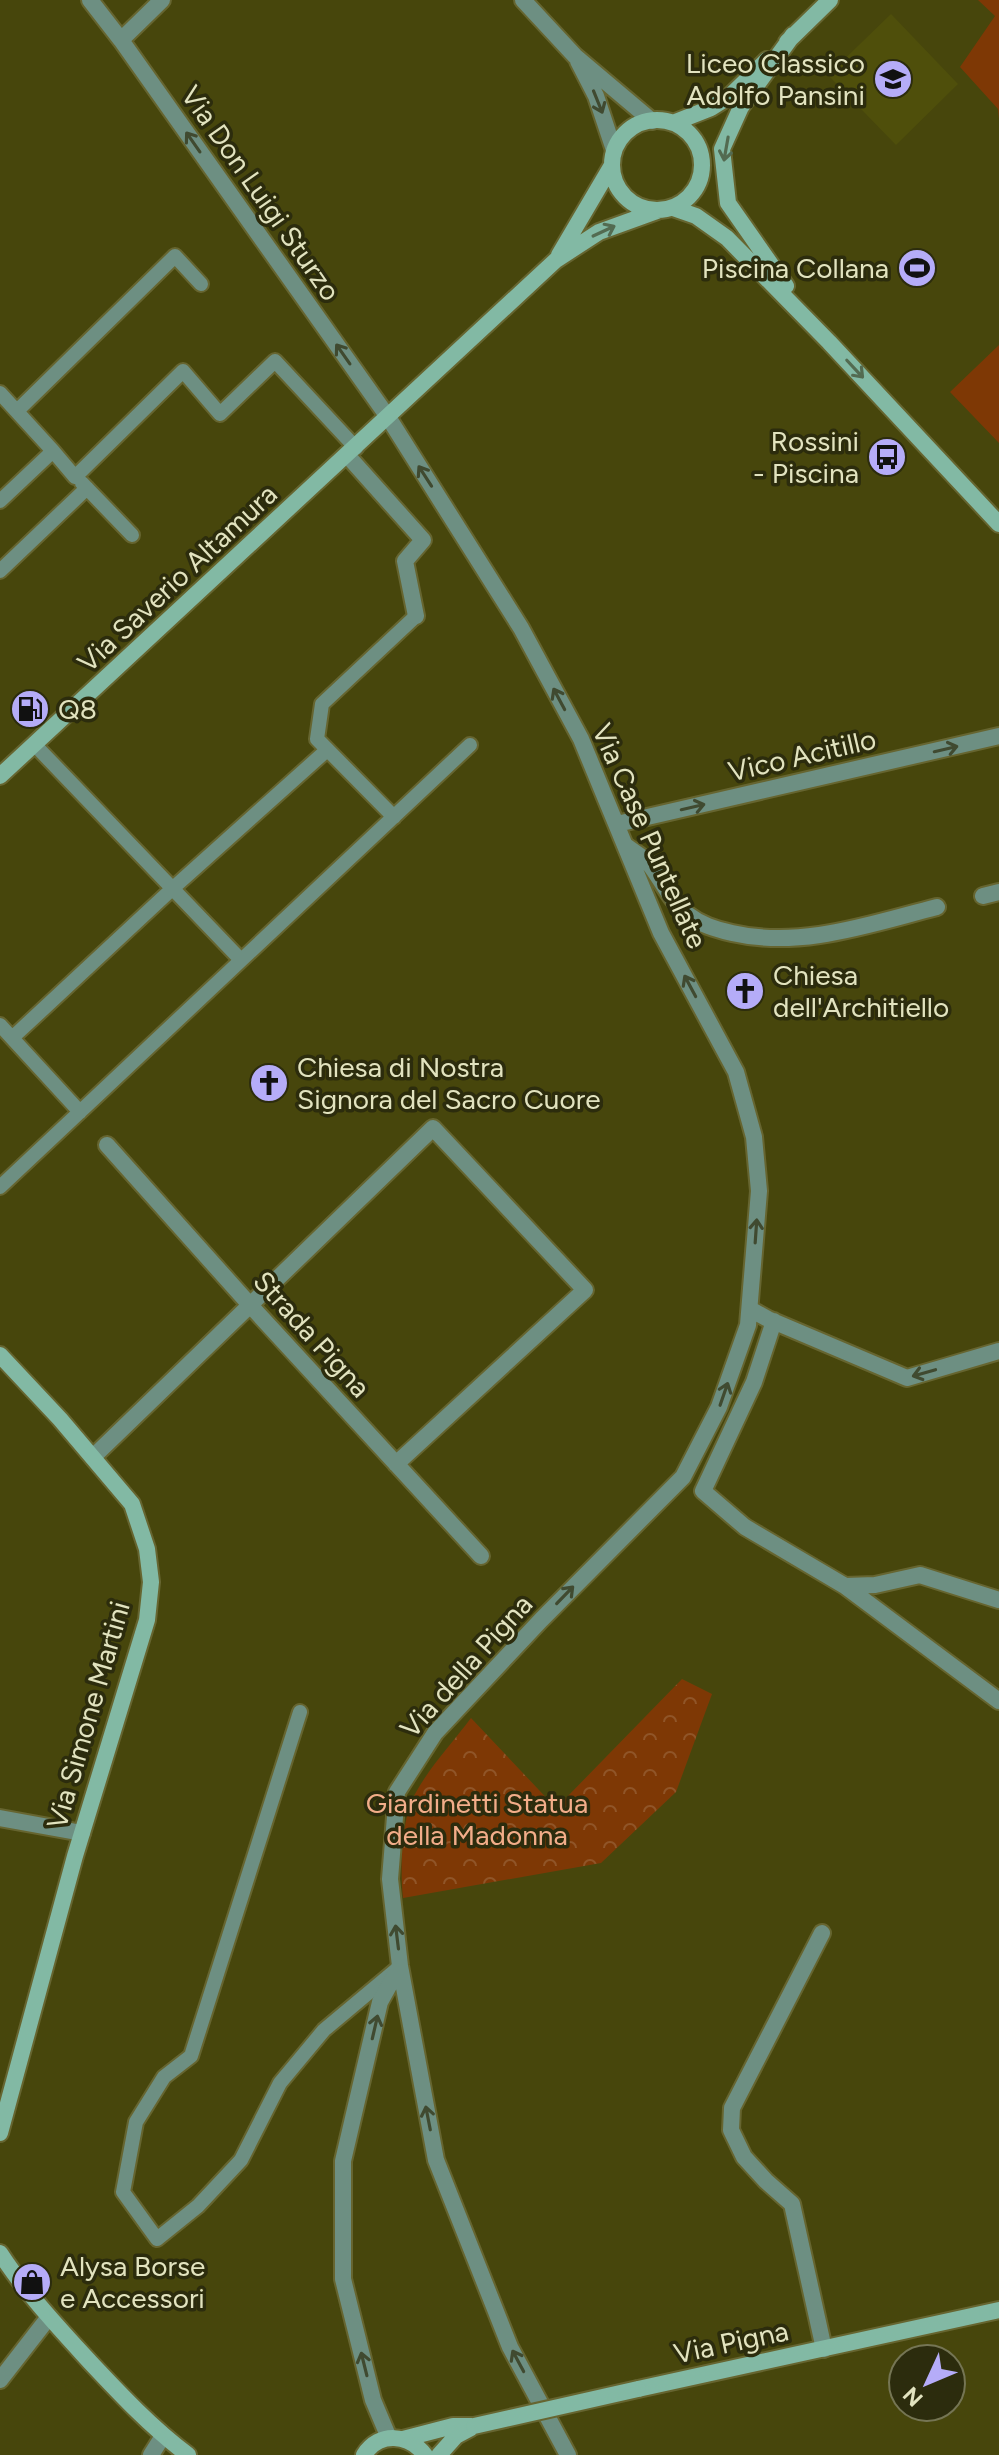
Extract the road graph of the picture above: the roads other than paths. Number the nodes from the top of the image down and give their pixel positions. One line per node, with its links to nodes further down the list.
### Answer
1 (90, 0): 6 (street, Via Don Luigi Sturzo)
2 (162, 0): 6 (street)
3 (523, 0): 7 (street)
4 (830, 0): 5 (main road)
5 (793, 35): 9 (main road); 14 (main road, one-way to 14)
6 (121, 40): 17 (street, Via Don Luigi Sturzo, one-way to 6)
7 (575, 56): 8 (street); 10 (street, one-way to 10)
8 (652, 121): 9 (main road); 10 (main road)
9 (673, 123): 11 (main road)
10 (613, 158): 11 (main road); 12 (main road)
11 (665, 209): 12 (main road, one-way to 11); 14 (main road)
12 (556, 260): 17 (main road, Via Saverio Altamura)
13 (201, 284): 16 (lane)
14 (829, 342): 23 (main road, one-way to 23)
15 (0, 393): 16 (lane)
16 (17, 411): 18 (lane)
17 (388, 417): 19 (main road, Via Saverio Altamura); 33 (street, Via Case Puntellate, one-way to 17)
18 (53, 451): 20 (lane); 22 (lane)
19 (352, 452): 20 (lane); 26 (street); 28 (main road, Via Saverio Altamura)
20 (75, 477): 21 (lane)
21 (87, 488): 24 (lane); 25 (lane)
22 (0, 501)
23 (999, 524)
24 (132, 535)
25 (0, 571)
26 (416, 616): 30 (lane)
27 (999, 736): 33 (street, Vico Acitillo, one-way to 27)
28 (34, 744): 31 (main road, Via Saverio Altamura); 35 (lane)
29 (470, 745): 32 (lane)
30 (327, 750): 32 (lane); 35 (lane)
31 (0, 776)
32 (394, 817): 37 (lane)
33 (617, 824): 34 (street, Via Case Puntellate)
34 (624, 845): 36 (street); 44 (street, Via Case Puntellate, one-way to 34)
35 (172, 889): 37 (lane); 39 (lane)
36 (937, 907)
37 (241, 960): 40 (lane)
38 (0, 1025): 39 (lane)
39 (12, 1038): 40 (lane)
40 (80, 1112): 42 (lane)
41 (107, 1145): 43 (street, Strada Pigna)
42 (0, 1187)
43 (250, 1305): 48 (street); 49 (street, Strada Pigna); 49 (street)
44 (750, 1309): 45 (street); 58 (street, Via della Pigna, one-way to 44)
45 (774, 1321): 46 (street, one-way to 45); 51 (street)
46 (999, 1351)
47 (0, 1355): 48 (main road, Via Simone Martini)
48 (93, 1457): 56 (main road, Via Simone Martini)
49 (396, 1464): 50 (street, Strada Pigna)
50 (481, 1556)
51 (845, 1586): 52 (street); 53 (street)
52 (999, 1600)
53 (999, 1701)
54 (300, 1712): 58 (lane)
55 (0, 1818): 56 (street)
56 (82, 1833): 59 (main road, Via Simone Martini)
57 (822, 1933): 63 (street)
58 (400, 1966): 67 (street, one-way to 58); 73 (street, Via della Pigna, one-way to 58)
59 (1, 2122)
60 (0, 2253): 62 (main road)
61 (999, 2310): 63 (main road, Via Pigna)
62 (49, 2317): 64 (street); 66 (main road)
63 (824, 2349): 65 (main road, Via Pigna, bridge)
64 (0, 2380)
65 (474, 2426): 67 (main road, Via Pigna); 72 (main road, Via Pigna)
66 (163, 2436): 68 (street); 69 (main road)
67 (396, 2438): 70 (main road, Via Pigna); 71 (main road)
68 (151, 2455)
69 (188, 2455)
70 (364, 2455)
71 (425, 2455)
72 (439, 2455)
73 (568, 2455)

